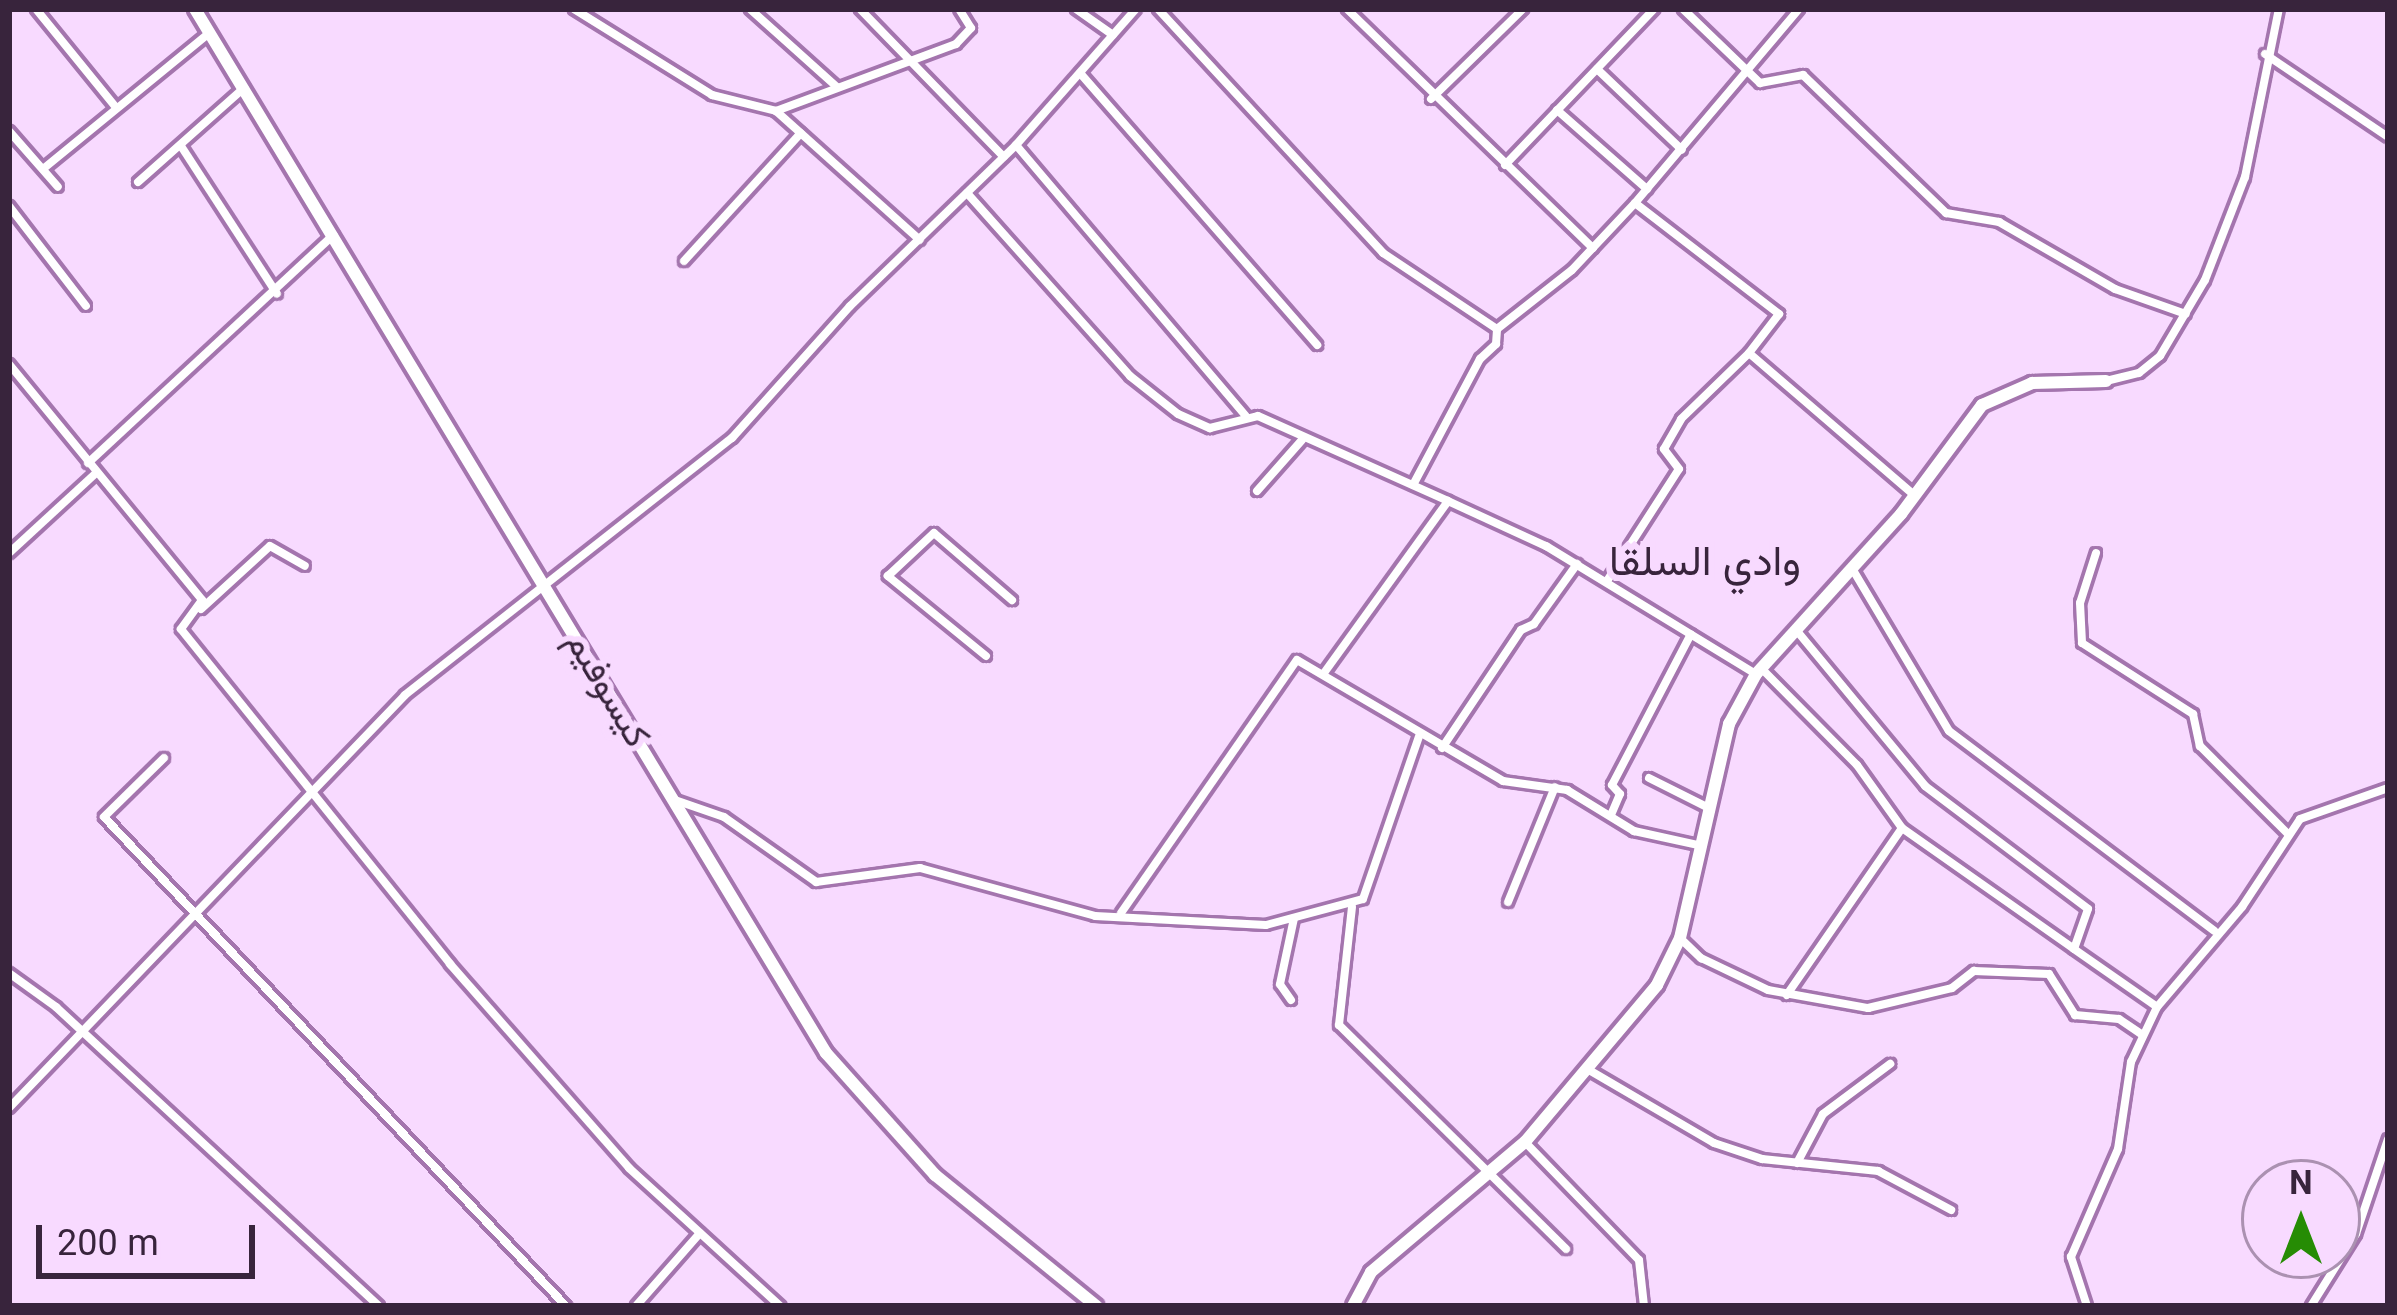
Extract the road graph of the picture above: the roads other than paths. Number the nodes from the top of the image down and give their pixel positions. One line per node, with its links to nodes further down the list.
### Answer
1 (36, 9): 26 (street)
2 (195, 9): 16 (street, كيسوفيم)
3 (750, 9): 23 (street)
4 (860, 9): 19 (street)
5 (958, 9): 19 (street)
6 (1076, 9): 17 (street)
7 (1136, 9): 17 (street)
8 (1158, 9): 51 (street)
9 (1347, 9): 25 (street)
10 (1523, 9): 25 (street)
11 (1654, 9): 20 (street)
12 (1683, 9): 22 (street)
13 (1799, 9): 22 (street)
14 (2279, 9): 18 (street)
15 (581, 11): 28 (street)
16 (211, 32): 24 (street, كيسوفيم); 26 (street)
17 (1113, 35): 21 (street)
18 (2265, 54): 31 (street); 50 (street)
19 (909, 62): 23 (street); 35 (street)
20 (1597, 69): 27 (street); 34 (street)
21 (1080, 73): 33 (street); 52 (street)
22 (1747, 75): 34 (street); 50 (street)
23 (837, 86): 28 (street)
24 (245, 87): 32 (street); 44 (street, كيسوفيم)
25 (1431, 99): 36 (street)
26 (115, 106): 37 (street)
27 (1557, 110): 36 (street); 40 (street)
28 (776, 111): 30 (street)
29 (9, 131): 37 (street)
30 (802, 134): 45 (street); 47 (street)
31 (2388, 137)
32 (181, 146): 38 (street); 48 (street)
33 (1016, 146): 35 (street); 56 (street)
34 (1682, 149): 40 (street)
35 (1004, 157): 41 (street)
36 (1504, 165): 46 (street)
37 (43, 170): 39 (street)
38 (138, 182)
39 (58, 187)
40 (1647, 189): 42 (street)
41 (967, 193): 45 (street); 56 (street)
42 (1635, 202): 46 (street); 53 (street)
43 (9, 206): 49 (street)
44 (334, 234): 48 (street); 70 (street, كيسوفيم)
45 (920, 240): 70 (street)
46 (1593, 248): 51 (street)
47 (683, 261)
48 (277, 294): 58 (street)
49 (86, 306)
50 (2186, 314): 55 (street)
51 (1497, 329): 60 (street)
52 (1317, 345)
53 (1749, 353): 62 (street); 69 (street)
54 (9, 364): 58 (street)
55 (2106, 381): 62 (street)
56 (1246, 416): 57 (street)
57 (1303, 440): 60 (street); 61 (street)
58 (88, 463): 59 (street)
59 (95, 474): 64 (street); 72 (street)
60 (1413, 485): 63 (street)
61 (1258, 491)
62 (1912, 494): 68 (street)
63 (1448, 501): 66 (street); 77 (street)
64 (9, 553)
65 (2096, 553): 89 (street)
66 (1577, 564): 69 (street); 79 (street)
67 (305, 566): 72 (street)
68 (1852, 568): 73 (street); 96 (street)
69 (1606, 581): 74 (street)
70 (543, 584): 82 (street); 85 (street, كيسوفيم)
71 (1012, 600): 75 (street)
72 (191, 618): 82 (street)
73 (1796, 630): 76 (street); 98 (street)
74 (1691, 634): 76 (street); 87 (street)
75 (986, 656)
76 (1758, 671): 86 (street); 88 (street)
77 (1324, 673): 78 (street); 94 (street)
78 (1419, 736): 79 (street); 92 (street)
79 (1442, 748): 83 (street)
80 (164, 758): 93 (street)
81 (1648, 778): 86 (street)
82 (311, 787): 93 (street); 113 (street)
83 (1555, 788): 87 (street); 91 (street)
84 (2388, 788): 89 (street)
85 (670, 799): 94 (street); 119 (street, كيسوفيم)
86 (1707, 807): 90 (street)
87 (1611, 815): 90 (street)
88 (1902, 828): 98 (street); 100 (street)
89 (2288, 834): 96 (street)
90 (1698, 845): 97 (street)
91 (1508, 902)
92 (1352, 907): 95 (street); 111 (street)
93 (197, 914): 103 (street); 116 (street)
94 (1121, 914): 95 (street)
95 (1294, 916): 101 (street)
96 (2214, 932): 102 (street)
97 (1680, 938): 100 (street); 106 (street)
98 (2074, 949): 102 (street)
99 (9, 974): 103 (street)
100 (1787, 995): 104 (street)
101 (1291, 1000)
102 (2157, 1007): 104 (street)
103 (80, 1031): 107 (street); 115 (street)
104 (2141, 1034): 122 (street)
105 (1890, 1064): 110 (street)
106 (1589, 1070): 109 (street); 110 (street)
107 (9, 1108)
108 (2388, 1139): 123 (street)
109 (1525, 1142): 111 (street); 121 (street)
110 (1797, 1163): 112 (street)
111 (1490, 1172): 114 (street); 120 (street)
112 (1951, 1210)
113 (700, 1233): 117 (street); 118 (street)
114 (1566, 1249)
115 (379, 1306)
116 (566, 1306)
117 (636, 1306)
118 (780, 1306)
119 (1096, 1306)
120 (1353, 1306)
121 (1644, 1306)
122 (2087, 1306)
123 (2312, 1306)

